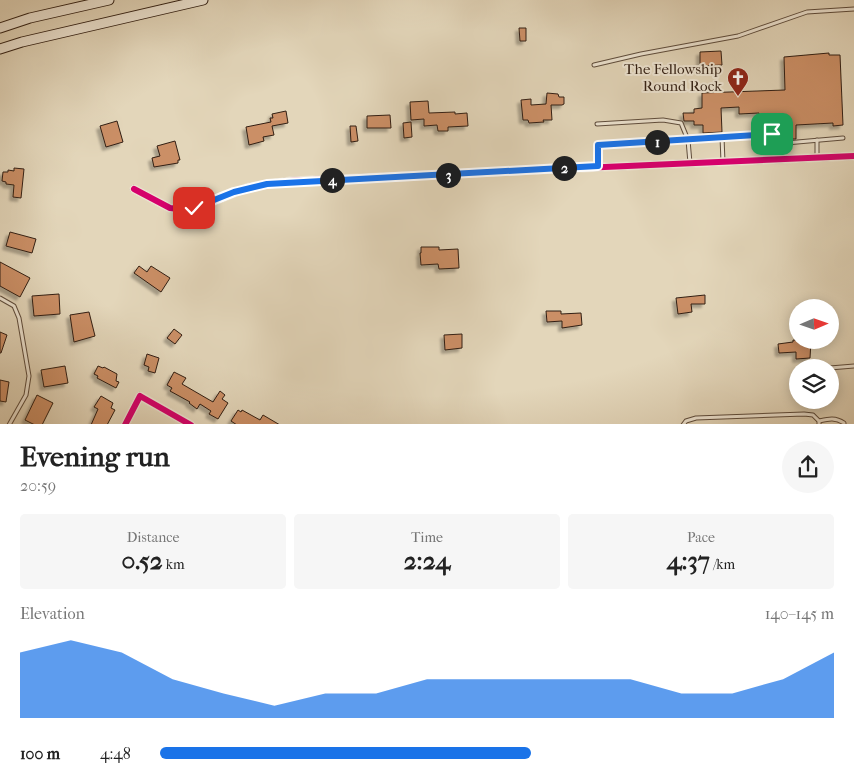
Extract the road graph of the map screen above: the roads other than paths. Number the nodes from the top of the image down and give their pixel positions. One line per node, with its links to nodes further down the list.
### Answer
1 (109, 0): 4 (main road)
2 (203, 0): 5 (main road)
3 (854, 9): 6 (lane)
4 (0, 28)
5 (0, 49)
6 (594, 65)
7 (596, 124): 10 (lane)
8 (722, 137): 10 (lane); 11 (lane); 14 (lane)
9 (843, 138): 11 (lane)
10 (688, 140): 15 (lane); 16 (lane)
11 (817, 140): 13 (lane)
12 (854, 156): 13 (street)
13 (817, 158): 14 (street)
14 (723, 162): 15 (street)
15 (690, 164): 16 (street)
16 (598, 166): 17 (street)
17 (134, 190)
18 (0, 298): 22 (lane)
19 (854, 366): 20 (lane)
20 (839, 367)
21 (819, 423): 25 (lane); 26 (lane)
22 (9, 424)
23 (125, 424): 24 (street)
24 (191, 424)
25 (683, 424)
26 (844, 424)

